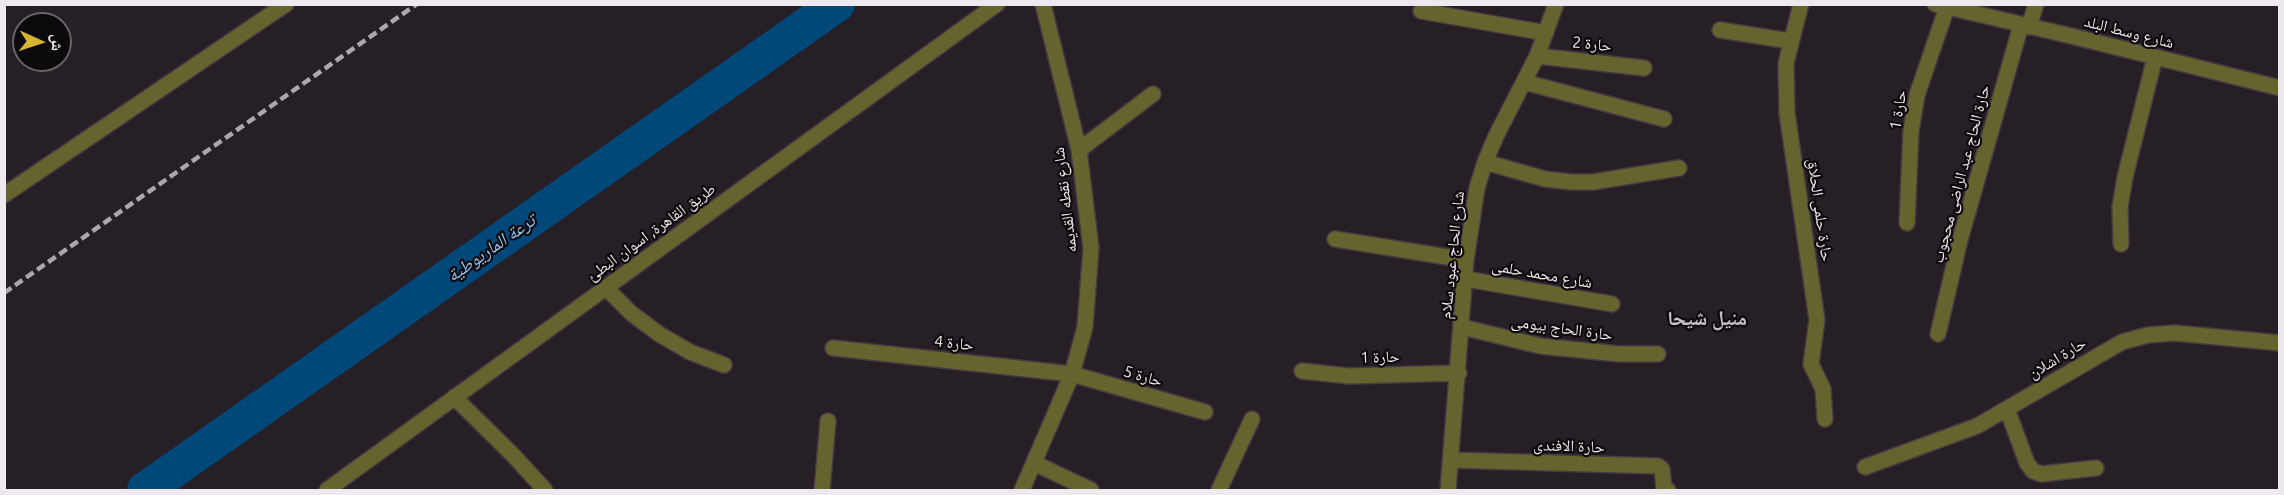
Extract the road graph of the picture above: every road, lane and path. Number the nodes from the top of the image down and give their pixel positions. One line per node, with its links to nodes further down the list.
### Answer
1 (286, 4): 23 (street)
2 (997, 4): 29 (street, طريق القاهرة, اسوان البطئ)
3 (1043, 4): 20 (street, شارع نقطه القديمه)
4 (1556, 4): 11 (street, شارع الحاج عبود سلام)
5 (1801, 4): 12 (street, حارة حلمى الحلاق)
6 (2036, 4): 9 (street, حارة الحاج عبد الراضى محجوب)
7 (1941, 6): 9 (street, شارع وسط البلد); 24 (street, حارة 1)
8 (1421, 11): 11 (street)
9 (2025, 26): 14 (street, شارع وسط البلد); 32 (street, حارة الحاج عبد الراضى محجوب)
10 (1720, 30): 12 (street)
11 (1546, 33): 13 (street, شارع الحاج عبود سلام)
12 (1790, 41): 44 (street, حارة حلمى الحلاق)
13 (1537, 56): 15 (street, حارة 2); 16 (street, شارع الحاج عبود سلام)
14 (2155, 57): 17 (street, شارع وسط البلد); 26 (street)
15 (1644, 68)
16 (1524, 82): 19 (street); 21 (street, شارع الحاج عبود سلام)
17 (2280, 88)
18 (1153, 94): 20 (street)
19 (1664, 119)
20 (1079, 150): 39 (street, شارع نقطه القديمه)
21 (1485, 162): 22 (street); 27 (street, شارع الحاج عبود سلام)
22 (1679, 168)
23 (4, 195)
24 (1907, 224)
25 (1335, 239): 27 (street)
26 (2121, 244)
27 (1467, 260): 28 (street, شارع الحاج عبود سلام)
28 (1466, 279): 30 (street, شارع محمد حلمى); 31 (street, شارع الحاج عبود سلام)
29 (605, 287): 36 (street); 40 (street, طريق القاهرة, اسوان البطئ)
30 (1612, 304)
31 (1462, 327): 35 (street, حارة الحاج بيومى); 38 (street, شارع الحاج عبود سلام)
32 (1938, 334)
33 (2280, 343): 41 (street, حارة اشلان)
34 (833, 348): 39 (street, حارة 4)
35 (1658, 354)
36 (724, 365)
37 (1302, 371): 38 (street, حارة 1)
38 (1459, 373): 46 (street, شارع الحاج عبود سلام)
39 (1072, 374): 42 (street, حارة 5); 47 (street, شارع نقطه القديمه)
40 (454, 397): 50 (street, طريق القاهرة, اسوان البطئ); 51 (street)
41 (2007, 409): 48 (street, حارة اشلان); 49 (street)
42 (1205, 412)
43 (1252, 419): 55 (street)
44 (1825, 419)
45 (828, 422): 52 (street)
46 (1451, 460): 56 (street, شارع الحاج عبود سلام); 57 (street, حارة الافندى)
47 (1034, 463): 53 (street, شارع نقطه القديمه); 54 (street)
48 (1865, 467)
49 (2096, 468)
50 (327, 490)
51 (544, 490)
52 (822, 490)
53 (1022, 490)
54 (1090, 490)
55 (1219, 490)
56 (1448, 490)
57 (1668, 490)

